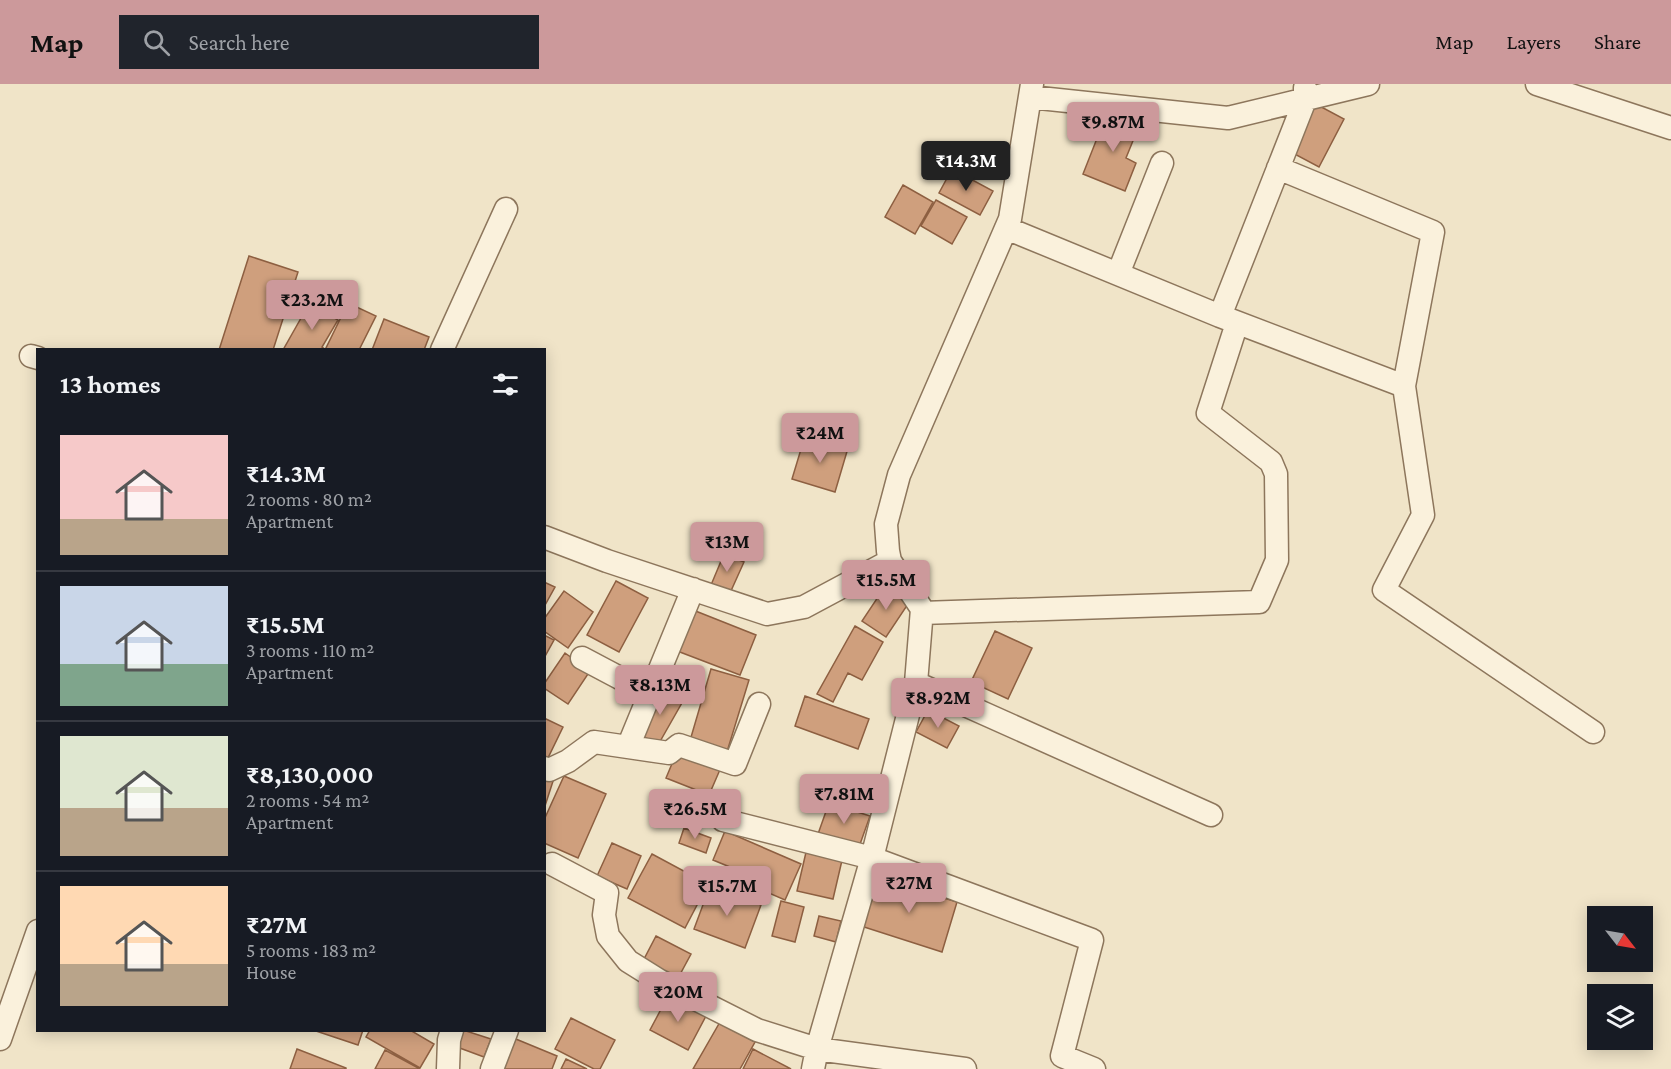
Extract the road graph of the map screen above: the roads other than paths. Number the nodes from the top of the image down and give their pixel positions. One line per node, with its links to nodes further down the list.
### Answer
1 (1368, 84): 4 (street)
2 (1537, 84): 5 (street)
3 (1031, 90): 4 (street); 9 (street)
4 (1305, 92): 7 (street)
5 (1671, 128)
6 (1162, 163): 10 (street)
7 (1278, 168): 11 (street); 13 (street)
8 (506, 209): 12 (street)
9 (1006, 228): 10 (street); 15 (street)
10 (1118, 274): 11 (street)
11 (1229, 319): 13 (street); 17 (street)
12 (443, 348)
13 (1404, 386): 22 (street)
14 (546, 538): 16 (street)
15 (890, 561): 16 (street); 17 (street)
16 (693, 589): 20 (street)
17 (922, 613): 19 (street)
18 (582, 658): 20 (street)
19 (916, 683): 25 (street); 27 (street)
20 (650, 694): 23 (street)
21 (759, 704): 23 (street)
22 (1593, 732)
23 (628, 747): 24 (street)
24 (546, 769)
25 (1211, 815)
26 (723, 820): 27 (street)
27 (872, 858): 33 (street); 37 (street)
28 (552, 864): 33 (street)
29 (36, 938): 32 (street)
30 (451, 1032): 34 (street)
31 (506, 1032): 35 (street)
32 (0, 1039)
33 (815, 1059): 36 (street)
34 (448, 1069)
35 (492, 1069)
36 (964, 1069)
37 (1094, 1069)

